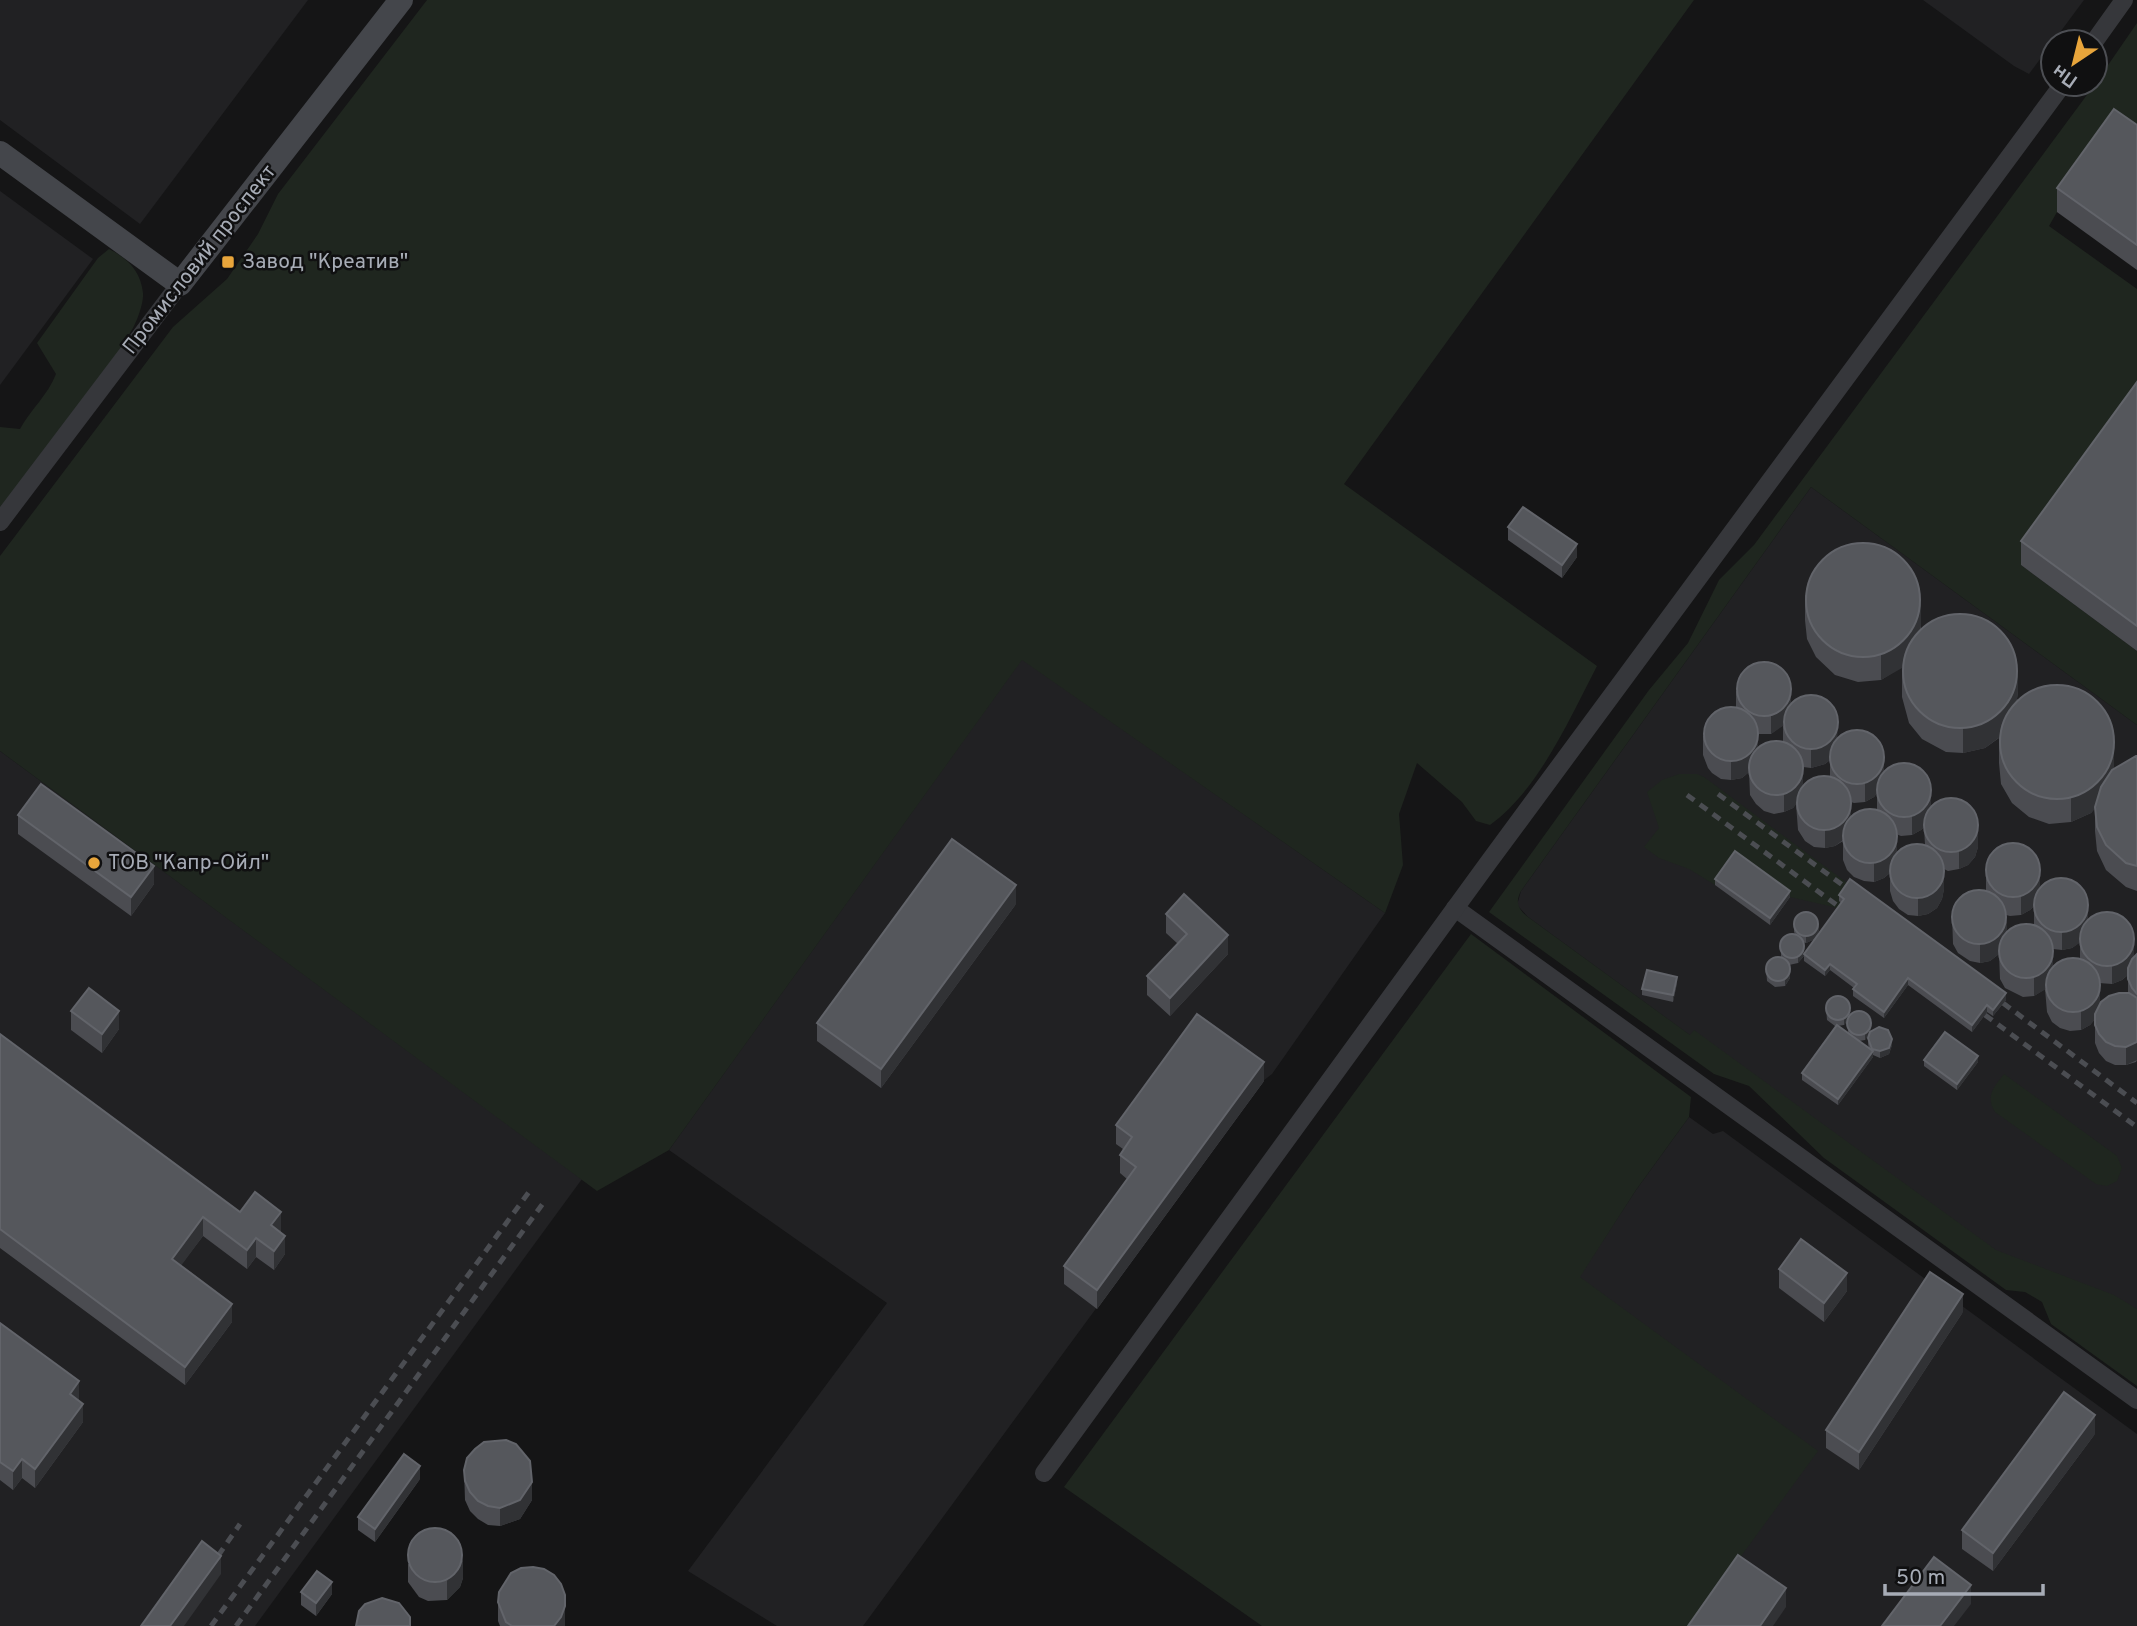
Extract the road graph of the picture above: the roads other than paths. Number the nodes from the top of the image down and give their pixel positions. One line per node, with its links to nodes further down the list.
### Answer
1 (401, 0): 6 (street, Промисловий проспект)
2 (2124, 0): 3 (street)
3 (2104, 28)
4 (2053, 98): 8 (street)
5 (0, 153): 6 (street)
6 (180, 284): 7 (street, Промисловий проспект)
7 (0, 522)
8 (1455, 908): 9 (street); 10 (street)
9 (2137, 1400)
10 (1044, 1473)

